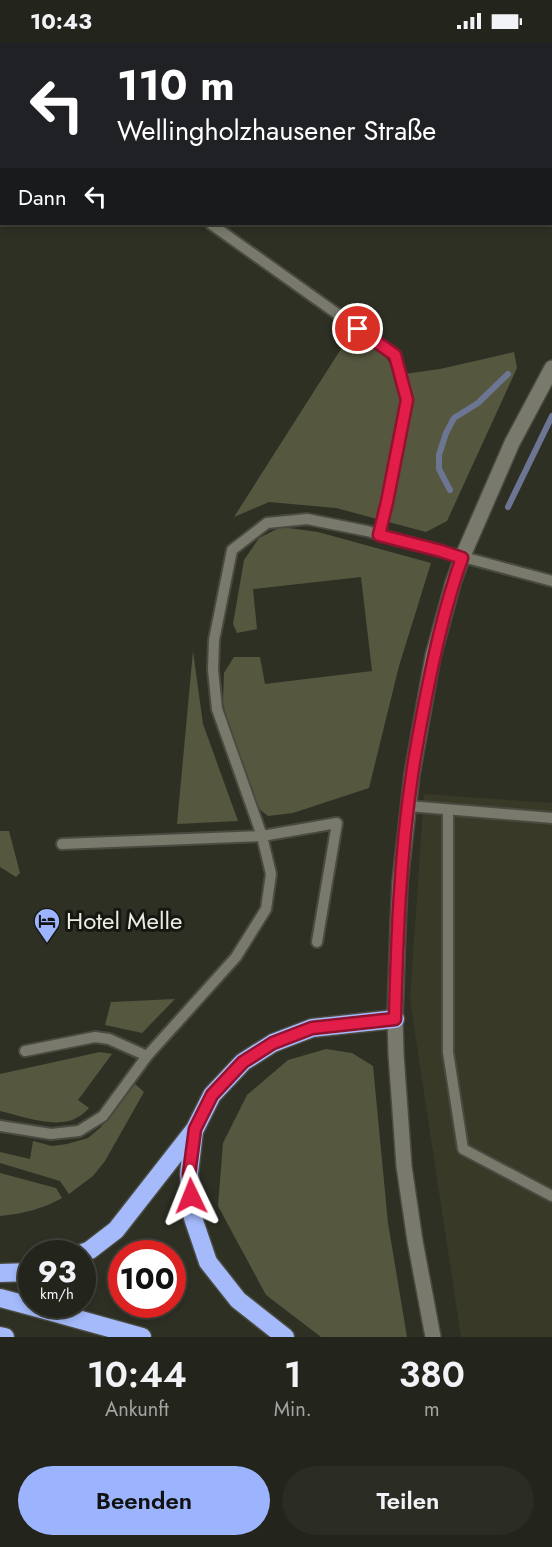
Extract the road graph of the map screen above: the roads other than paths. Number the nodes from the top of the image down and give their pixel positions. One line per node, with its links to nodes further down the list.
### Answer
1 (212, 225): 3 (lane)
2 (552, 368): 4 (main road)
3 (379, 535): 4 (lane); 9 (lane)
4 (462, 558): 5 (lane); 6 (main road)
5 (552, 581)
6 (408, 807): 7 (lane); 12 (main road)
7 (448, 810): 8 (lane); 17 (lane)
8 (552, 818)
9 (262, 836): 10 (lane); 11 (lane); 14 (lane)
10 (62, 844)
11 (317, 942)
12 (395, 1019): 16 (highway); 26 (main road)
13 (25, 1051): 14 (lane)
14 (147, 1056): 15 (lane)
15 (0, 1126)
16 (195, 1129): 18 (highway); 25 (highway)
17 (552, 1196)
18 (96, 1245)
19 (18, 1272): 20 (highway)
20 (0, 1273)
21 (0, 1298): 24 (highway)
22 (0, 1336): 23 (highway)
23 (5, 1337)
24 (142, 1337)
25 (285, 1337)
26 (433, 1337)

